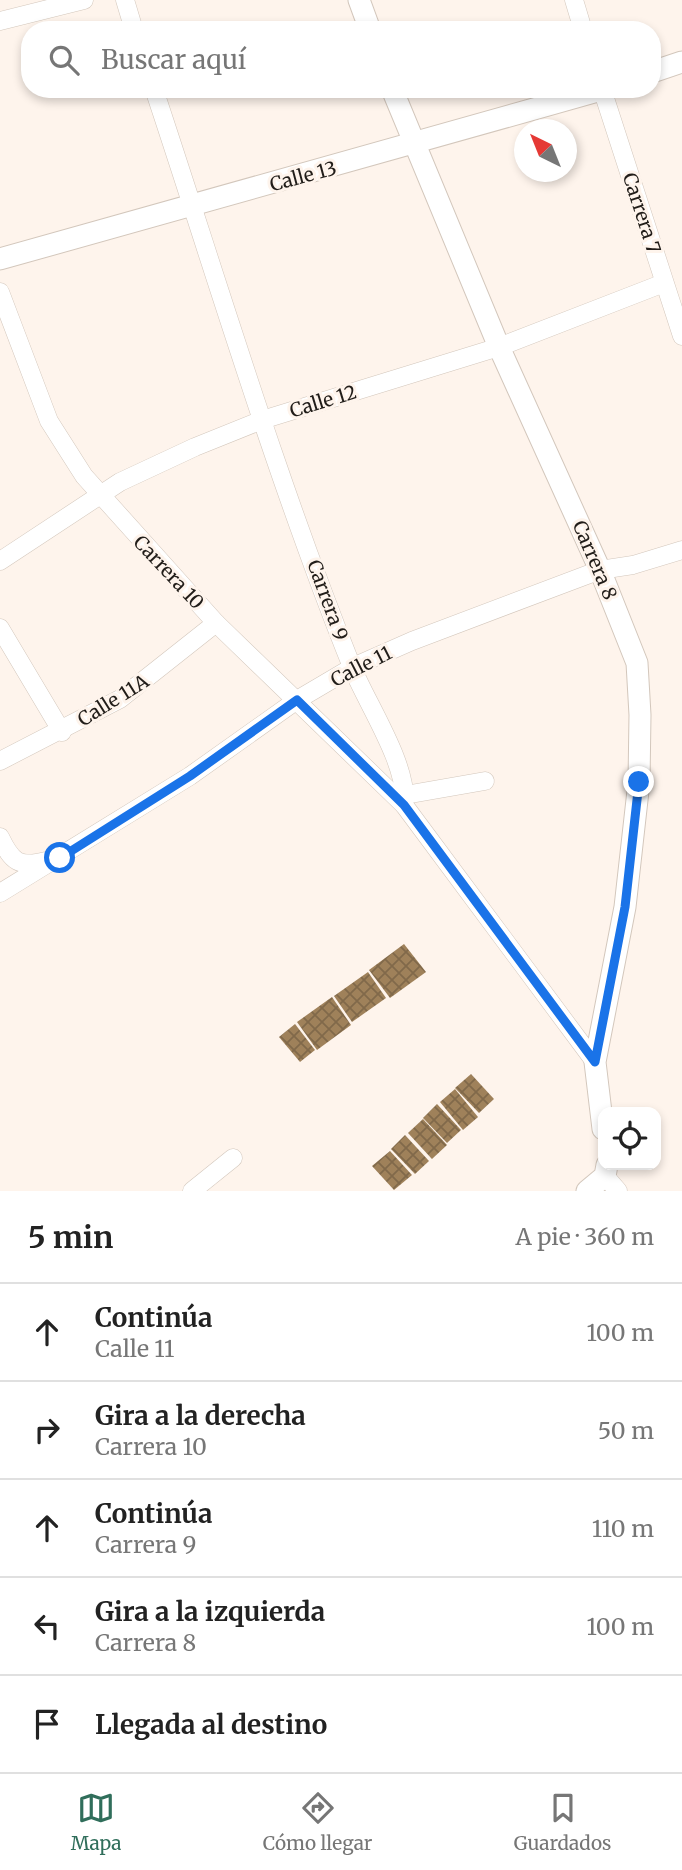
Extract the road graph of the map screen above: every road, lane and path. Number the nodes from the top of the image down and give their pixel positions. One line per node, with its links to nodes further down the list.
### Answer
1 (84, 0): 5 (street)
2 (125, 0): 6 (street)
3 (359, 0): 7 (street)
4 (574, 0): 8 (street)
5 (0, 21)
6 (131, 21)
7 (367, 21)
8 (580, 21)
9 (682, 62): 10 (street)
10 (661, 69)
11 (157, 98): 16 (street, Carrera 9)
12 (395, 98): 15 (street, Carrera 8)
13 (575, 98): 15 (street, Calle 13)
14 (606, 98): 18 (street, Carrera 7)
15 (412, 145): 16 (street, Calle 13); 21 (street, Carrera 8)
16 (193, 206): 17 (street, Calle 13); 22 (street, Carrera 9)
17 (0, 259)
18 (664, 283): 20 (street, Carrera 7); 21 (street, Calle 12)
19 (0, 292): 23 (street, Carrera 10)
20 (682, 335)
21 (499, 347): 22 (street, Calle 12); 26 (street, Carrera 8)
22 (262, 420): 23 (street, Calle 12); 29 (street, Carrera 9)
23 (100, 495): 25 (street, Calle 12); 27 (street, Carrera 10)
24 (682, 550): 26 (street, Calle 11)
25 (0, 561)
26 (600, 570): 29 (street, Calle 11); 38 (street, Carrera 8)
27 (216, 623): 30 (street, Carrera 10); 31 (street, Calle 11A)
28 (0, 628): 31 (street)
29 (353, 667): 30 (street, Calle 11); 34 (street, Carrera 9)
30 (297, 700): 34 (street, Carrera 10); 36 (street, Calle 11)
31 (62, 732): 32 (street, Calle 11A)
32 (0, 761)
33 (485, 781): 34 (street)
34 (404, 800): 38 (street, Carrera 9)
35 (0, 837): 36 (street)
36 (60, 858): 37 (street, Calle 11)
37 (0, 892)
38 (595, 1062): 39 (street)
39 (600, 1107)
40 (233, 1158): 42 (street)
41 (610, 1177): 43 (street)
42 (192, 1191)
43 (587, 1191)

